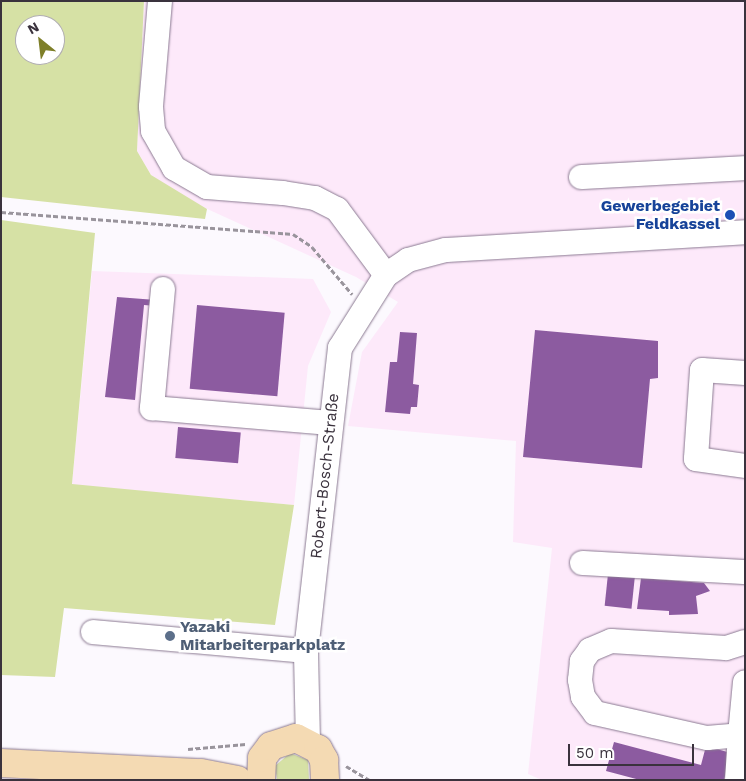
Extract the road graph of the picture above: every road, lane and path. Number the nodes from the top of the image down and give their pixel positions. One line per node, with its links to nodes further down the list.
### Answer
1 (160, 1): 6 (street)
2 (745, 168): 3 (street)
3 (581, 177)
4 (1, 212): 8 (path)
5 (745, 232): 6 (street, Robert-Bosch-Straße)
6 (386, 275): 8 (street, Robert-Bosch-Straße)
7 (163, 289): 10 (street)
8 (364, 309): 10 (street, Robert-Bosch-Straße)
9 (745, 373): 11 (street)
10 (330, 423): 16 (street, Robert-Bosch-Straße)
11 (745, 466)
12 (582, 563): 13 (street)
13 (745, 572)
14 (93, 632): 16 (street)
15 (745, 642): 18 (street)
16 (306, 650): 19 (street, Robert-Bosch-Straße)
17 (745, 682): 18 (street)
18 (740, 735): 26 (street)
19 (295, 741): 21 (main road); 24 (main road)
20 (183, 748): 21 (path)
21 (258, 760): 23 (main road)
22 (1, 763): 23 (main road)
23 (201, 773): 25 (main road)
24 (331, 777)
25 (237, 780)
26 (737, 780)

